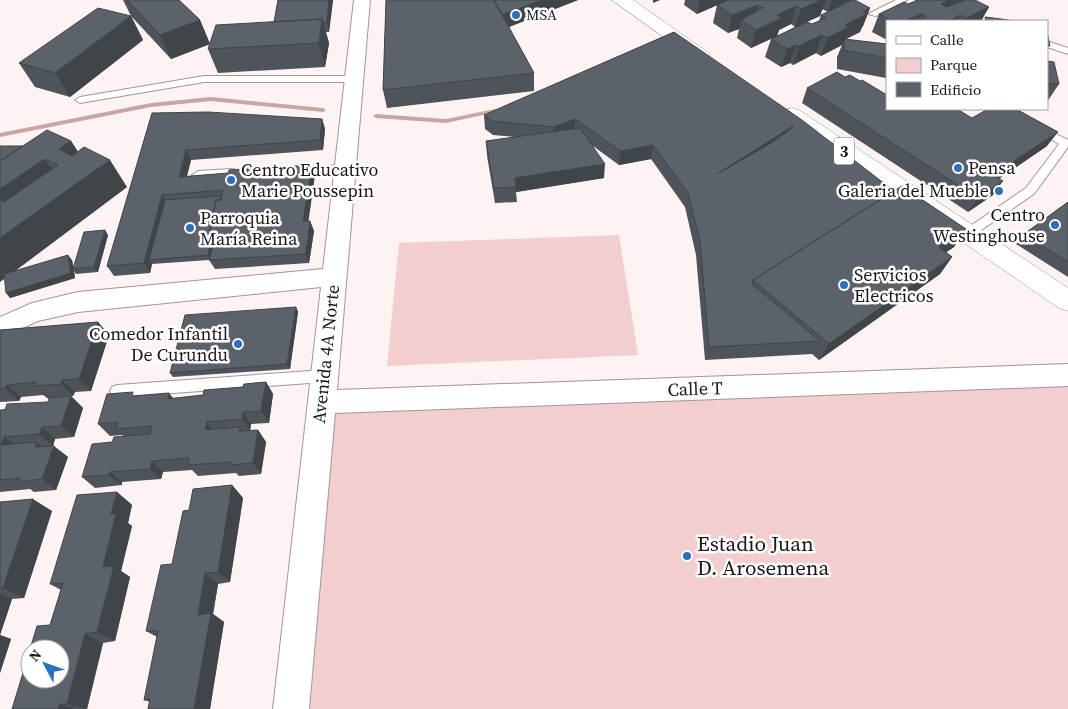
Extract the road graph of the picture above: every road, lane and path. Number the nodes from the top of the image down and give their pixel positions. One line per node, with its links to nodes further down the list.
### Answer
1 (362, 0): 8 (street, Avenida 4A Norte)
2 (620, 0): 7 (main road)
3 (903, 0): 4 (lane)
4 (874, 14)
5 (1048, 44): 6 (lane)
6 (1068, 51)
7 (720, 67)
8 (354, 79): 9 (lane); 12 (street, Avenida 4A Norte)
9 (80, 100)
10 (778, 106): 16 (main road, 3)
11 (1030, 124): 16 (lane)
12 (345, 169): 13 (lane); 17 (street, Avenida 4A Norte)
13 (286, 171)
14 (247, 173): 15 (lane)
15 (198, 175)
16 (967, 234): 18 (main road, 3)
17 (334, 277): 19 (street); 21 (street, Avenida 4A Norte)
18 (1068, 302)
19 (0, 328)
20 (1068, 375): 23 (street, Calle T)
21 (324, 376): 22 (lane); 23 (street, Avenida 4A Norte)
22 (117, 391)
23 (321, 402): 24 (street, Avenida 4A Norte)
24 (291, 709)

